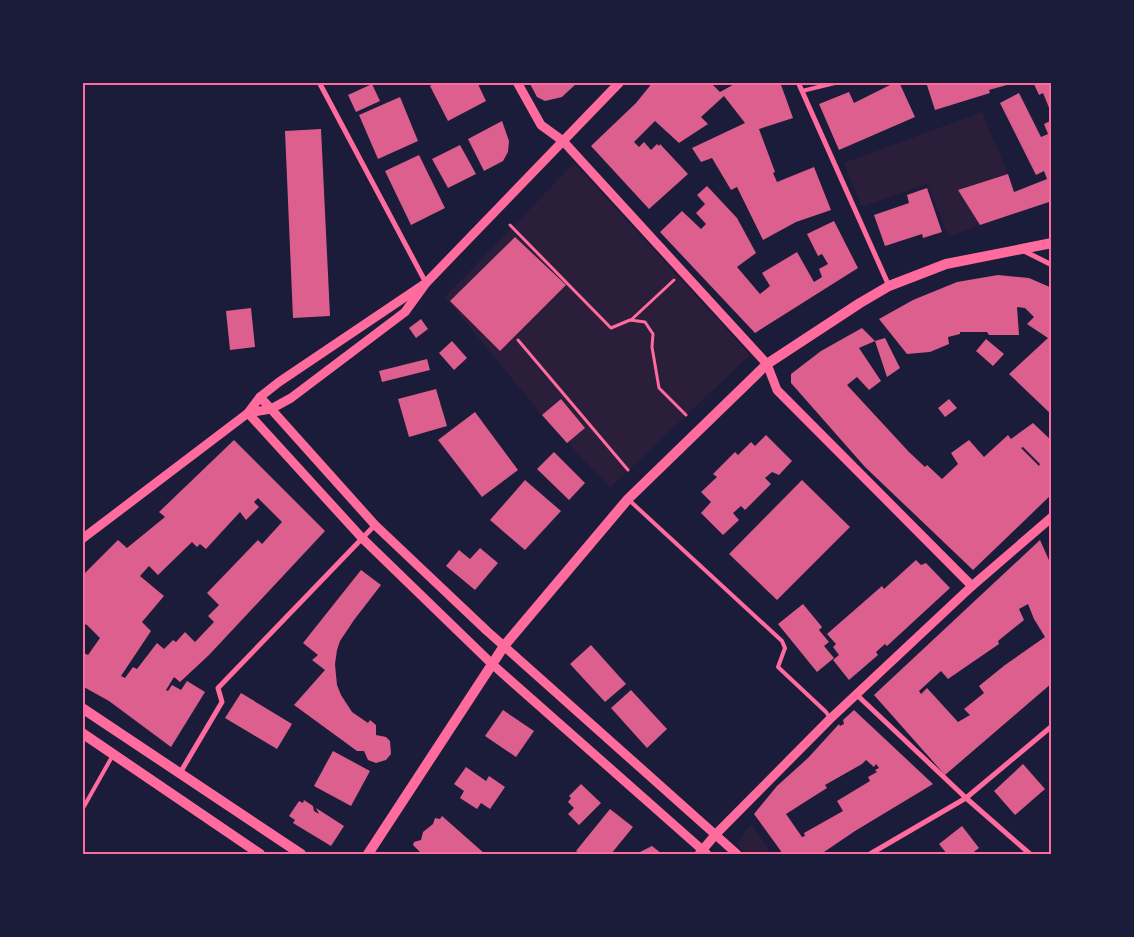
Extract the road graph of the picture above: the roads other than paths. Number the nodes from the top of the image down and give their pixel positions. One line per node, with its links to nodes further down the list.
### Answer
1 (319, 82): 11 (street)
2 (516, 82): 7 (street)
3 (620, 82): 7 (street)
4 (798, 82): 6 (street)
5 (839, 82): 6 (lane)
6 (802, 91): 12 (street)
7 (563, 141): 11 (street); 13 (street)
8 (1052, 243): 9 (main road)
9 (1020, 249): 10 (street); 12 (main road)
10 (1052, 265)
11 (426, 283): 14 (street); 15 (street)
12 (889, 286): 13 (main road)
13 (767, 364): 17 (main road); 22 (street)
14 (260, 397): 15 (street); 16 (street)
15 (271, 409): 16 (street); 19 (street)
16 (248, 413): 20 (street); 21 (street)
17 (628, 499): 23 (main road); 27 (lane)
18 (1051, 519): 22 (street)
19 (375, 525): 20 (street); 23 (street)
20 (362, 538): 24 (street); 31 (street)
21 (82, 539)
22 (972, 586): 25 (street)
23 (504, 646): 24 (main road); 34 (street)
24 (492, 664): 35 (street); 38 (main road)
25 (857, 695): 27 (street); 32 (street)
26 (82, 708): 31 (main road)
27 (830, 719): 34 (street)
28 (1052, 726): 32 (street)
29 (82, 733): 30 (main road)
30 (113, 754): 33 (lane); 36 (main road)
31 (180, 774): 37 (main road)
32 (966, 798): 40 (street); 41 (street)
33 (82, 810)
34 (716, 834): 35 (street); 39 (street)
35 (702, 853)
36 (260, 854)
37 (302, 854)
38 (368, 854)
39 (737, 854)
40 (870, 854)
41 (1030, 854)

